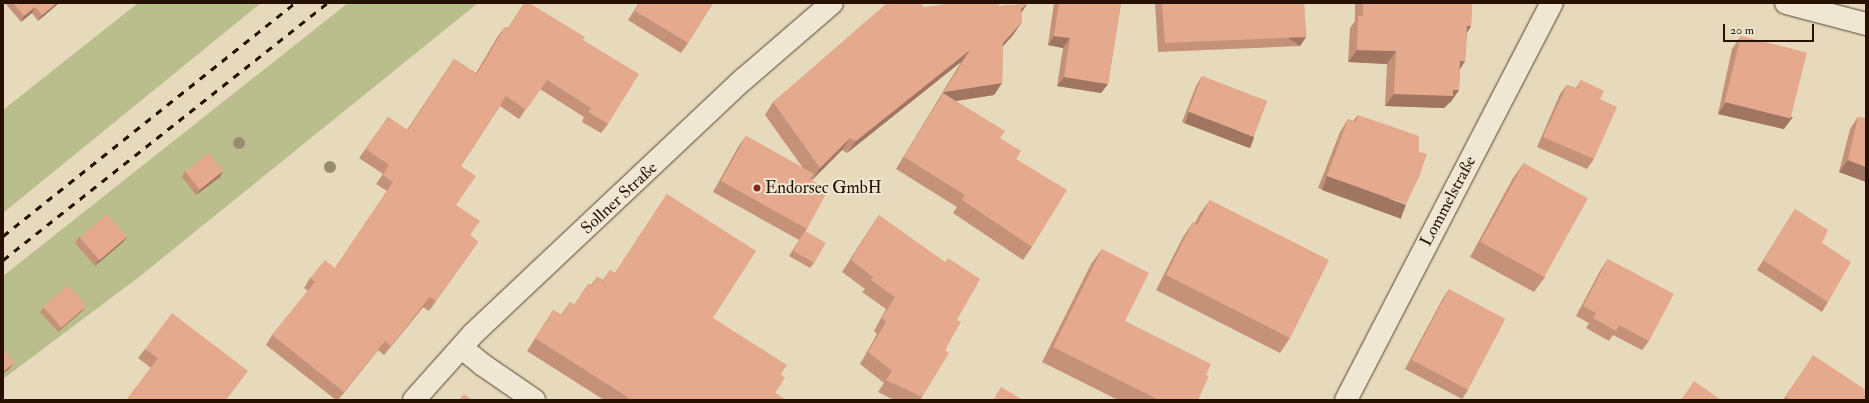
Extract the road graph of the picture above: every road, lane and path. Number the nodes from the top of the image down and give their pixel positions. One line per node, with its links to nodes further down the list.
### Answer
1 (832, 3): 5 (street, Sollner Straße)
2 (1552, 3): 8 (street, Lommelstraße)
3 (1786, 3): 4 (street)
4 (1866, 24)
5 (462, 348): 6 (street, Sollner Straße); 7 (street)
6 (414, 400)
7 (534, 400)
8 (1346, 400)

